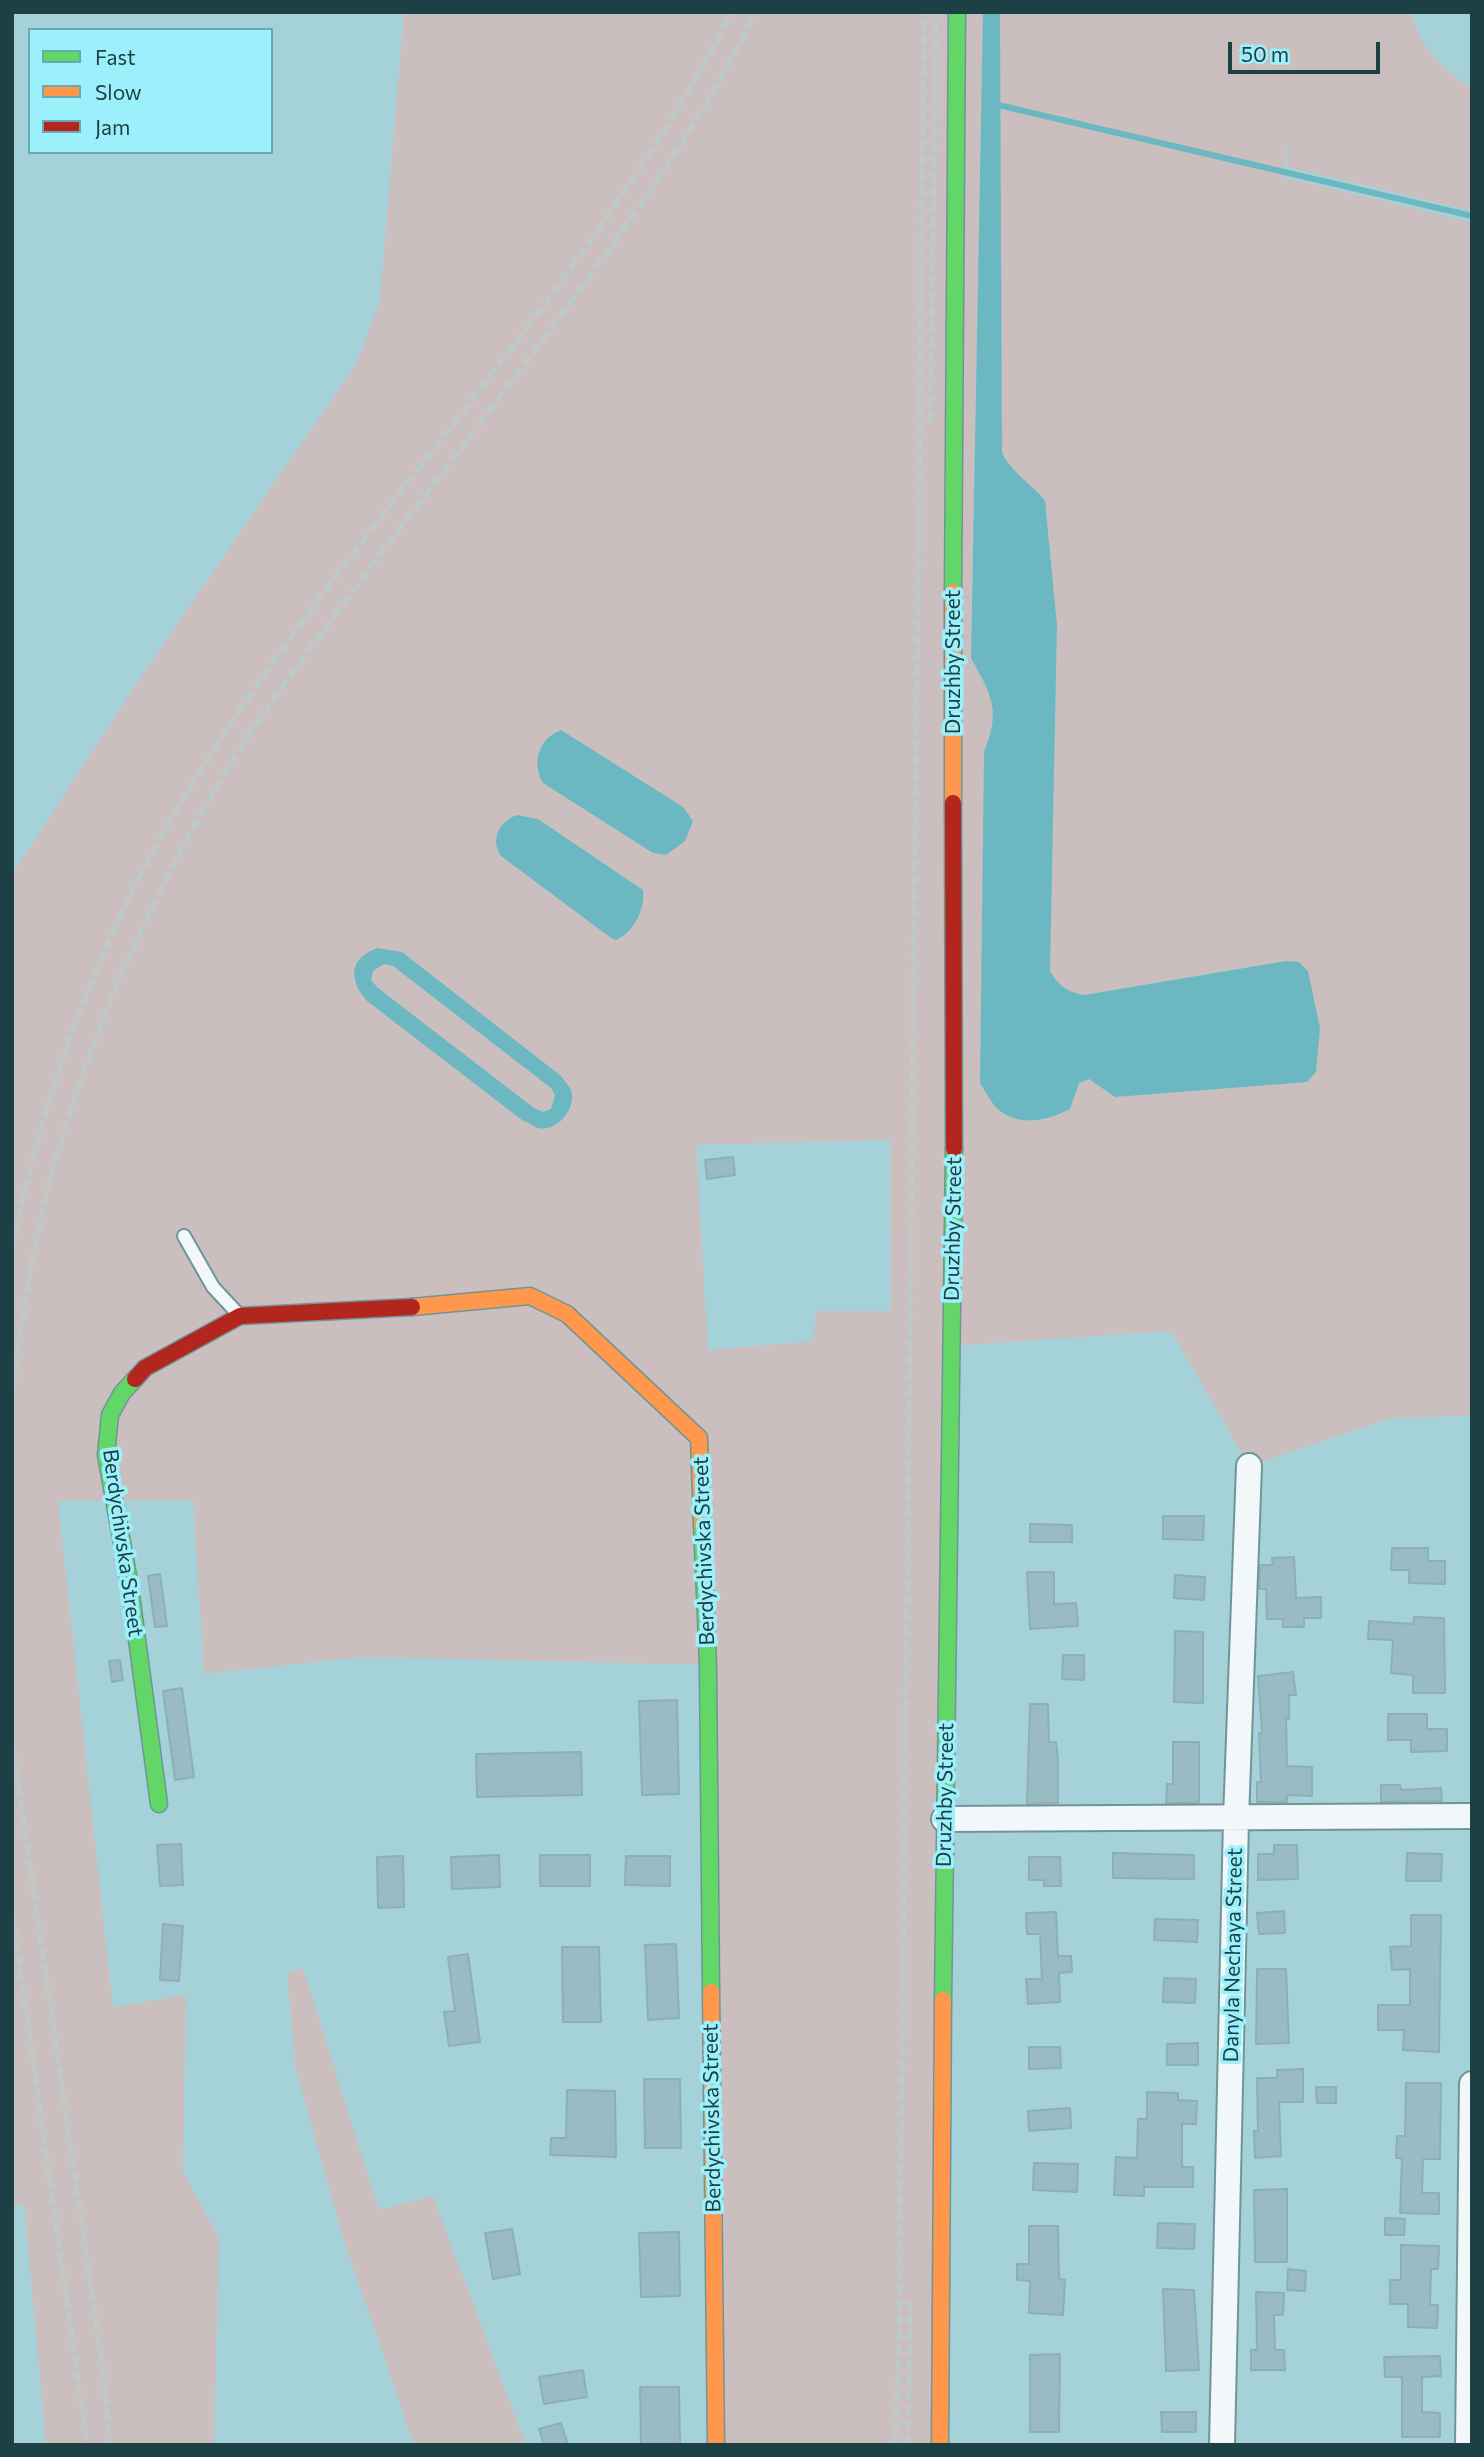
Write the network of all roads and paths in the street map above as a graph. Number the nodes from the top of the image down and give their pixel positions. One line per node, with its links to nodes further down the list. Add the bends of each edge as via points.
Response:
1 (957, 12): 7 (street, Druzhby Street, via 954,1151)
2 (184, 1236): 3 (lane, via 213,1287)
3 (240, 1316): 5 (street, Berdychivska Street, via 145,1368 122,1393 110,1415 106,1455 130,1587); 10 (street, Berdychivska Street, via 530,1296 567,1314 699,1438 708,1665)
4 (1248, 1466): 8 (street, Danyla Nechaya Street)
5 (159, 1804)
6 (1472, 1816): 8 (street)
7 (944, 1819): 8 (street); 11 (street, Druzhby Street)
8 (1236, 1819): 12 (street, Danyla Nechaya Street)
9 (1472, 2084): 13 (street)
10 (716, 2445)
11 (940, 2445)
12 (1222, 2445)
13 (1468, 2445)

